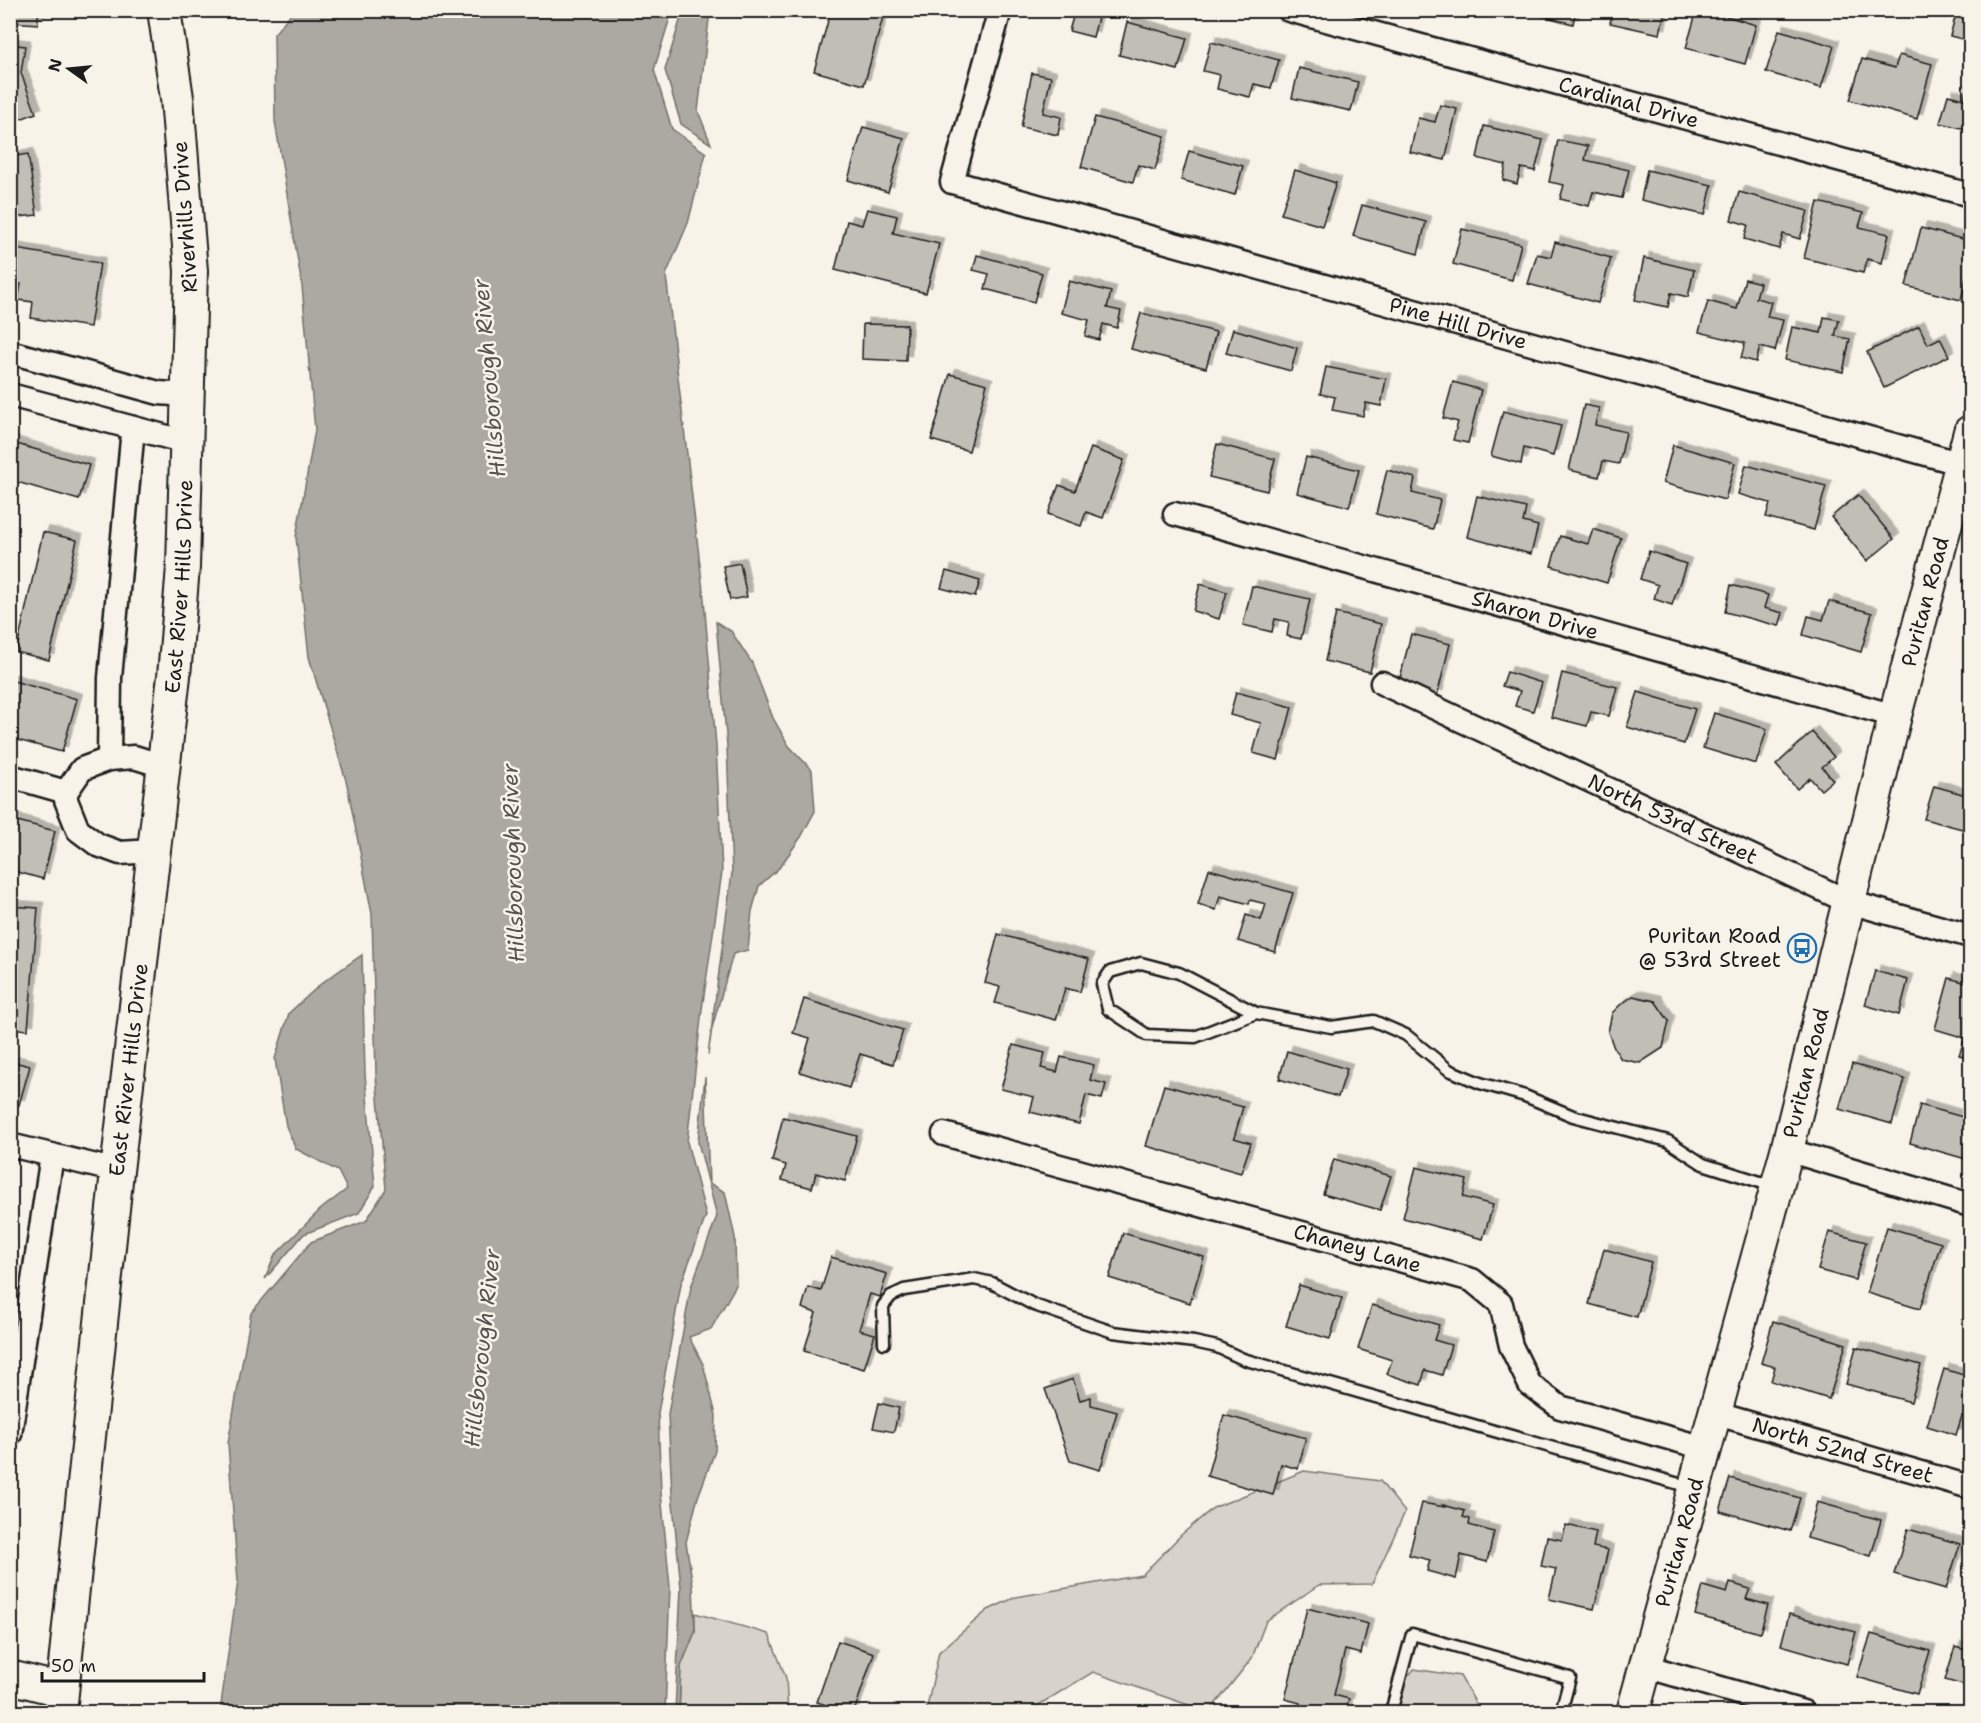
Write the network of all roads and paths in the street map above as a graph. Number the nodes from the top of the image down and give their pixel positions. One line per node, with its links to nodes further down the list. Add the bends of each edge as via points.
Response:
1 (165, 10): 7 (street, Riverhills Drive, via 177,98 191,271)
2 (1000, 10): 10 (street, Pine Hill Drive, via 952,182)
3 (1288, 10): 4 (street, Cardinal Drive)
4 (1971, 195)
5 (10, 352): 7 (street, via 159,393)
6 (10, 395): 8 (street)
7 (187, 420): 8 (street); 16 (street, East River Hills Drive, via 183,567)
8 (133, 428): 15 (street, via 110,678)
9 (1971, 432): 10 (street, Puritan Road)
10 (1962, 464): 11 (street, Puritan Road)
11 (1961, 506): 14 (street, Puritan Road)
12 (1175, 514): 14 (street, Sharon Drive)
13 (1382, 683): 20 (street, North 53rd Street)
14 (1895, 717): 20 (street, Puritan Road)
15 (109, 759): 16 (street, via 134,757); 18 (street, via 82,769)
16 (163, 766): 19 (street, East River Hills Drive)
17 (10, 776): 18 (street)
18 (66, 792): 19 (street, via 78,830 98,845 120,853)
19 (153, 851): 27 (street, East River Hills Drive)
20 (1849, 902): 21 (street, North 53rd Street); 25 (street, Puritan Road)
21 (1971, 936)
22 (1256, 1012): 22 (lane, via 1195,1037 1147,1035 1108,1009 1102,984 1110,972 1141,963 1179,973); 28 (lane, via 1331,1026 1374,1022 1406,1035 1449,1070 1480,1083 1573,1116 1668,1141 1703,1164)
23 (944, 1134): 33 (street, Chaney Lane, via 1472,1280 1500,1304 1511,1347 1530,1385 1560,1407)
24 (10, 1145): 26 (street)
25 (1787, 1150): 28 (street, Puritan Road); 29 (street)
26 (52, 1155): 27 (street); 32 (street)
27 (117, 1171): 38 (street, East River Hills Drive)
28 (1777, 1187): 31 (street, Puritan Road)
29 (1971, 1205)
30 (884, 1343): 35 (lane, via 883,1306 891,1296 923,1286 974,1280 992,1282 1034,1305 1113,1332 1217,1347 1243,1359)
31 (1714, 1413): 33 (street, Puritan Road); 34 (street, North 52nd Street)
32 (10, 1434)
33 (1704, 1449): 35 (street, Puritan Road)
34 (1971, 1487)
35 (1693, 1488): 36 (street, Puritan Road)
36 (1645, 1666): 41 (street, Puritan Road); 42 (street)
37 (10, 1677): 38 (street)
38 (61, 1701)
39 (1391, 1713): 40 (lane, via 1412,1634 1570,1678)
40 (1561, 1713)
41 (1633, 1713)
42 (1803, 1713)

